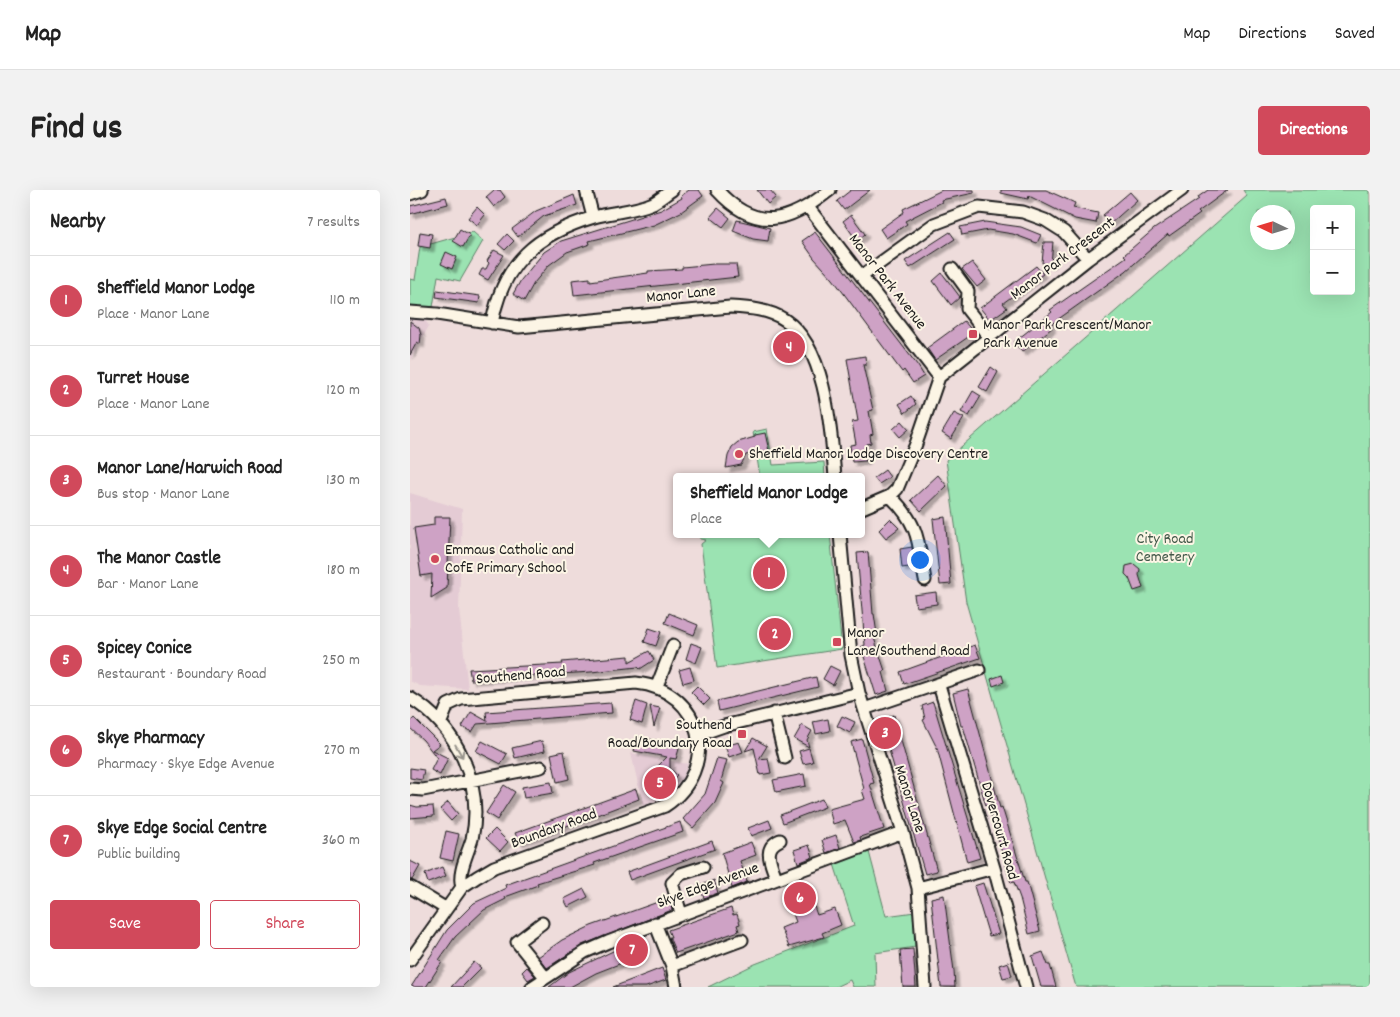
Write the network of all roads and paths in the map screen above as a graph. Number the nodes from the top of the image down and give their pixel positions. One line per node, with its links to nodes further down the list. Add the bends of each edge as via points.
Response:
1 (422, 190): 7 (street)
2 (586, 190): 9 (street)
3 (672, 190): 9 (street, via 653,203)
4 (717, 190): 8 (street, via 730,204 753,216 781,219)
5 (830, 190): 8 (street)
6 (1180, 191): 10 (street, Manor Park Crescent)
7 (410, 194)
8 (808, 207): 12 (street, Manor Park Avenue)
9 (593, 217): 14 (street, via 558,230 530,248 503,284)
10 (1088, 259): 12 (street, via 1064,232 1045,220 1022,212 979,207 934,224); 15 (street, Manor Park Crescent)
11 (952, 269): 15 (street, via 968,291 967,309)
12 (862, 276): 16 (street, Manor Park Avenue)
13 (410, 312): 14 (street, Manor Lane)
14 (492, 323): 17 (street, Manor Lane, via 519,327 730,307 779,316 799,332 817,368 828,417)
15 (989, 337): 16 (street, Manor Park Crescent)
16 (939, 376): 18 (street, via 905,472)
17 (835, 473)
18 (890, 496): 19 (street); 21 (street, via 906,510 915,526)
19 (865, 507)
20 (840, 538): 26 (street, Manor Lane, via 851,655)
21 (926, 580)
22 (673, 645): 25 (street)
23 (979, 670): 24 (street)
24 (939, 685): 28 (street); 39 (street, Dovercourt Road)
25 (657, 686): 30 (street, Southend Road, via 629,683 461,699 448,704); 31 (street, via 689,712)
26 (858, 693): 28 (street, Manor Lane); 29 (street)
27 (410, 698): 30 (street)
28 (864, 709): 36 (street, Manor Lane)
29 (774, 713): 31 (street); 32 (street)
30 (441, 722): 34 (street, one-way to 34, via 461,754)
31 (698, 735): 42 (street, Boundary Road, via 699,748 692,776 683,792 665,806 494,868)
32 (785, 758)
33 (541, 768): 34 (street)
34 (471, 782): 35 (street); 42 (street, via 472,836 460,879)
35 (410, 789)
36 (903, 832): 40 (street, Skye Edge Avenue); 43 (street, Manor Lane)
37 (780, 840): 40 (street, via 772,844 768,855)
38 (703, 867): 45 (street, via 680,874 672,884)
39 (994, 868): 43 (street); 55 (street, Dovercourt Road)
40 (776, 878): 45 (street, Skye Edge Avenue)
41 (410, 887): 44 (street)
42 (462, 887): 44 (street, Boundary Road)
43 (918, 888): 54 (street, Manor Lane)
44 (445, 908): 49 (street, Boundary Road)
45 (681, 914): 47 (street, Skye Edge Avenue)
46 (542, 923): 51 (street, via 516,942)
47 (655, 923): 50 (street); 51 (street, Skye Edge Avenue, via 585,952)
48 (742, 940): 50 (street)
49 (410, 960)
50 (672, 966): 53 (street)
51 (545, 977): 52 (street, Skye Edge Avenue)
52 (532, 987)
53 (676, 987)
54 (925, 987)
55 (1026, 987)

